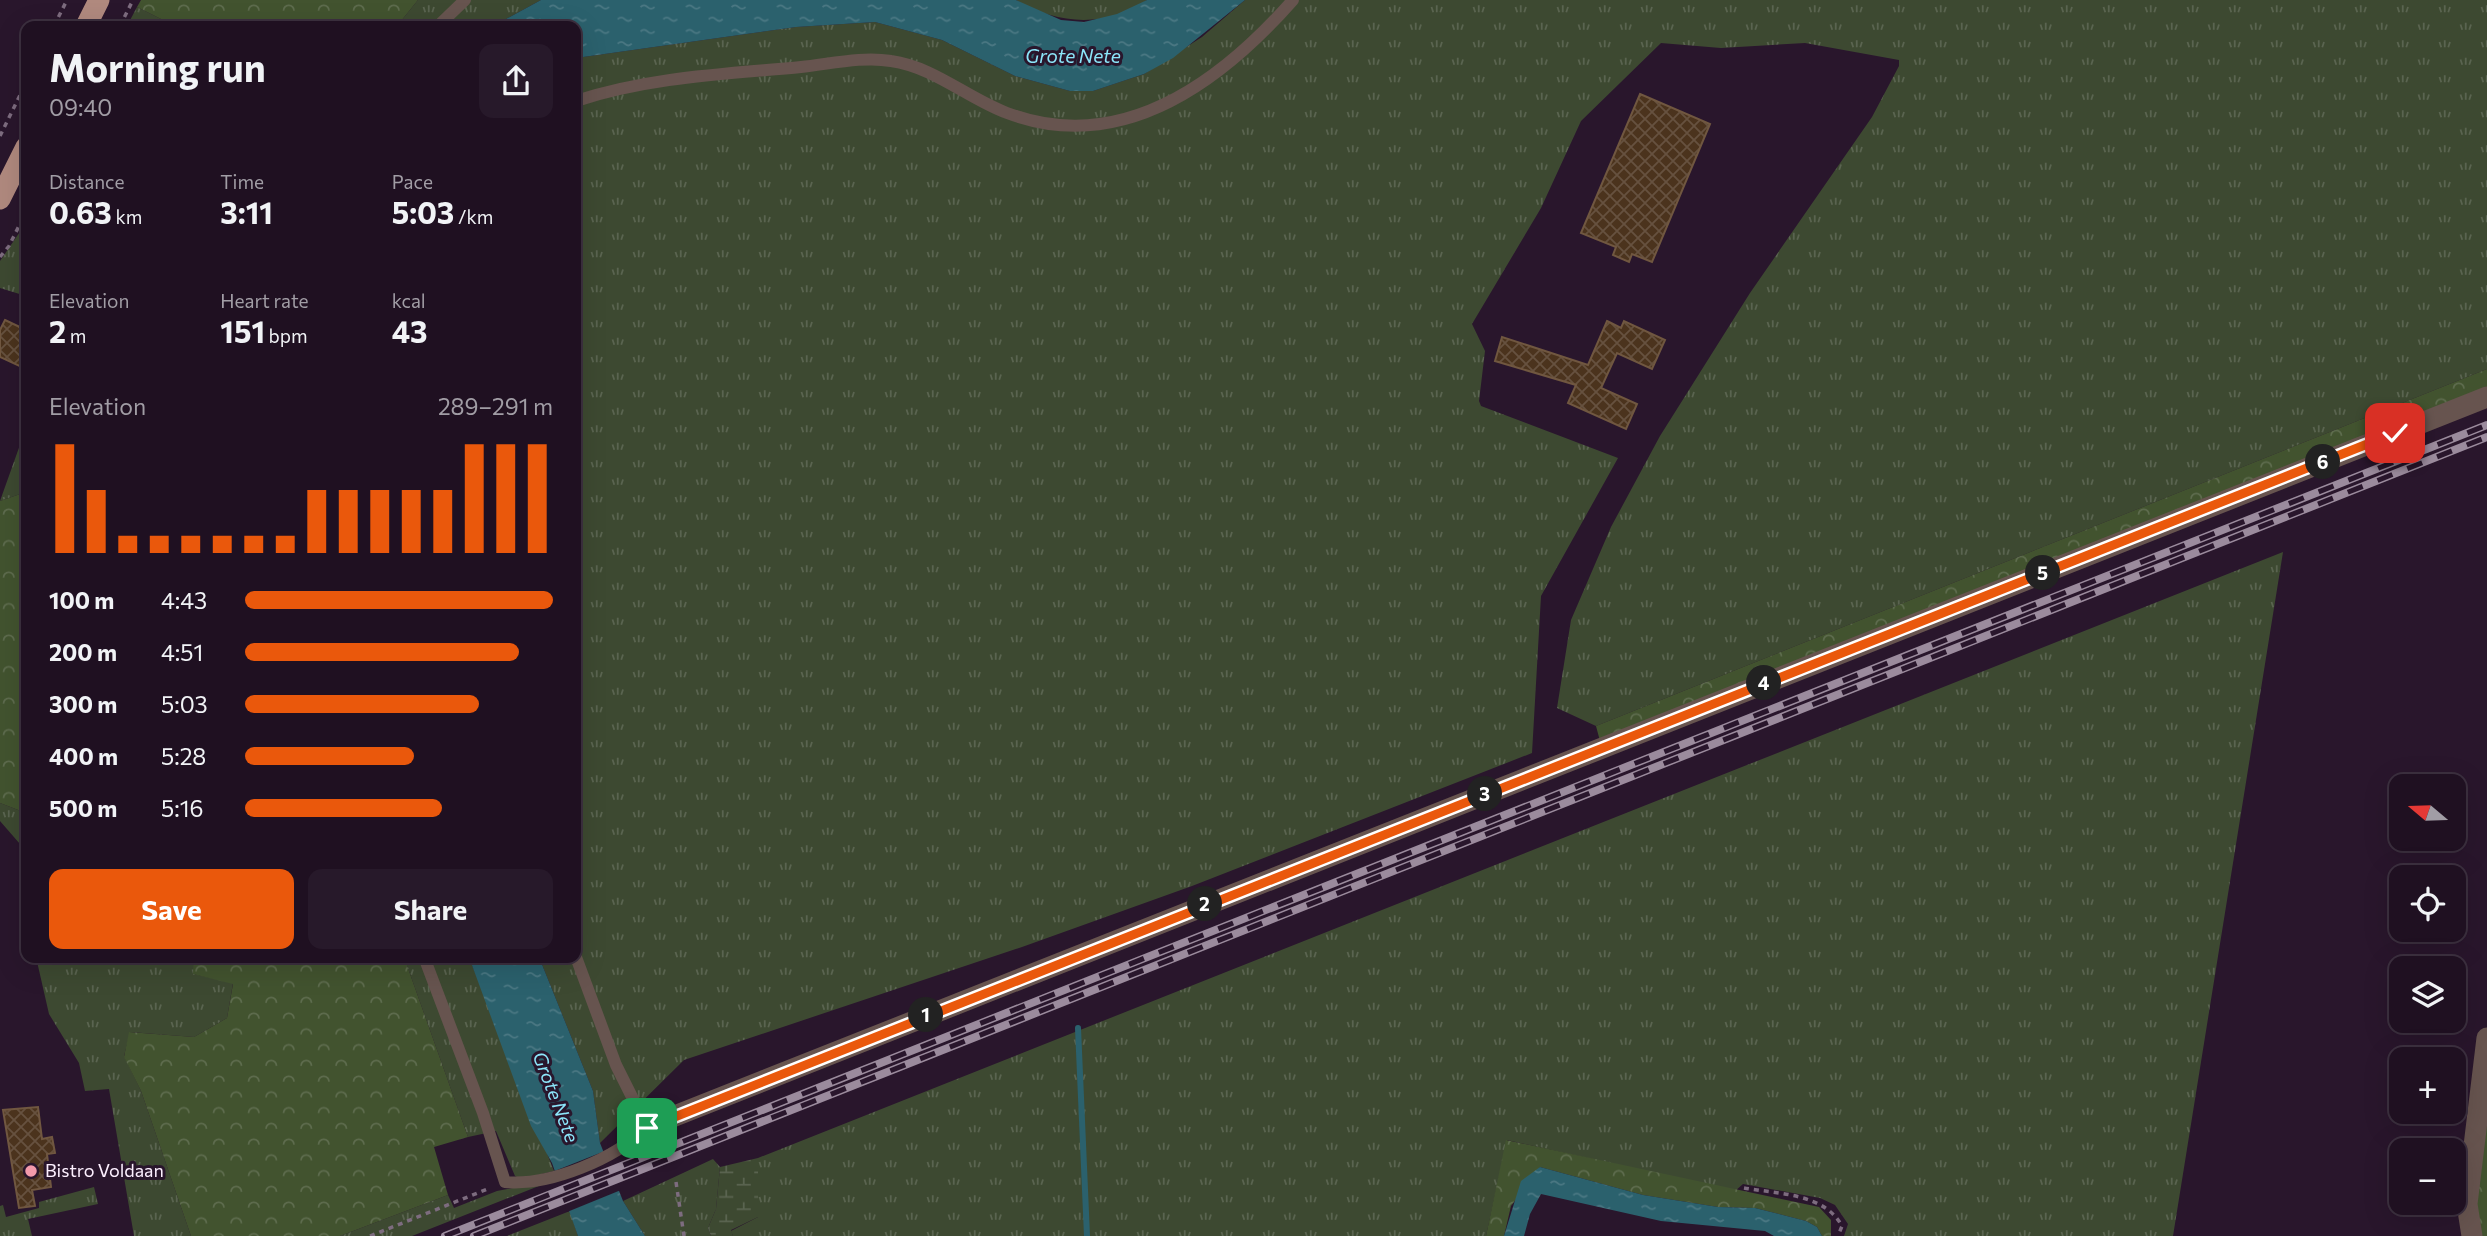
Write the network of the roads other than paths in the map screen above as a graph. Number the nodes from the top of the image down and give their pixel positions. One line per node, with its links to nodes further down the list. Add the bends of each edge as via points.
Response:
1 (99, 0): 4 (main road)
2 (465, 0): 5 (lane)
3 (1293, 0): 6 (lane, via 1242,53 1206,80 1146,113 1111,124 1070,128 1029,121 928,72 891,61 691,78)
4 (88, 21)
5 (443, 21)
6 (581, 100)
7 (21, 157): 8 (main road)
8 (0, 199)
9 (2487, 397): 13 (street)
10 (426, 963): 13 (lane, via 505,1182 528,1184 554,1178 607,1155)
11 (578, 963): 13 (lane, via 616,1065)
12 (2487, 1038): 14 (street, via 2468,1204)
13 (647, 1128)
14 (2472, 1236)

